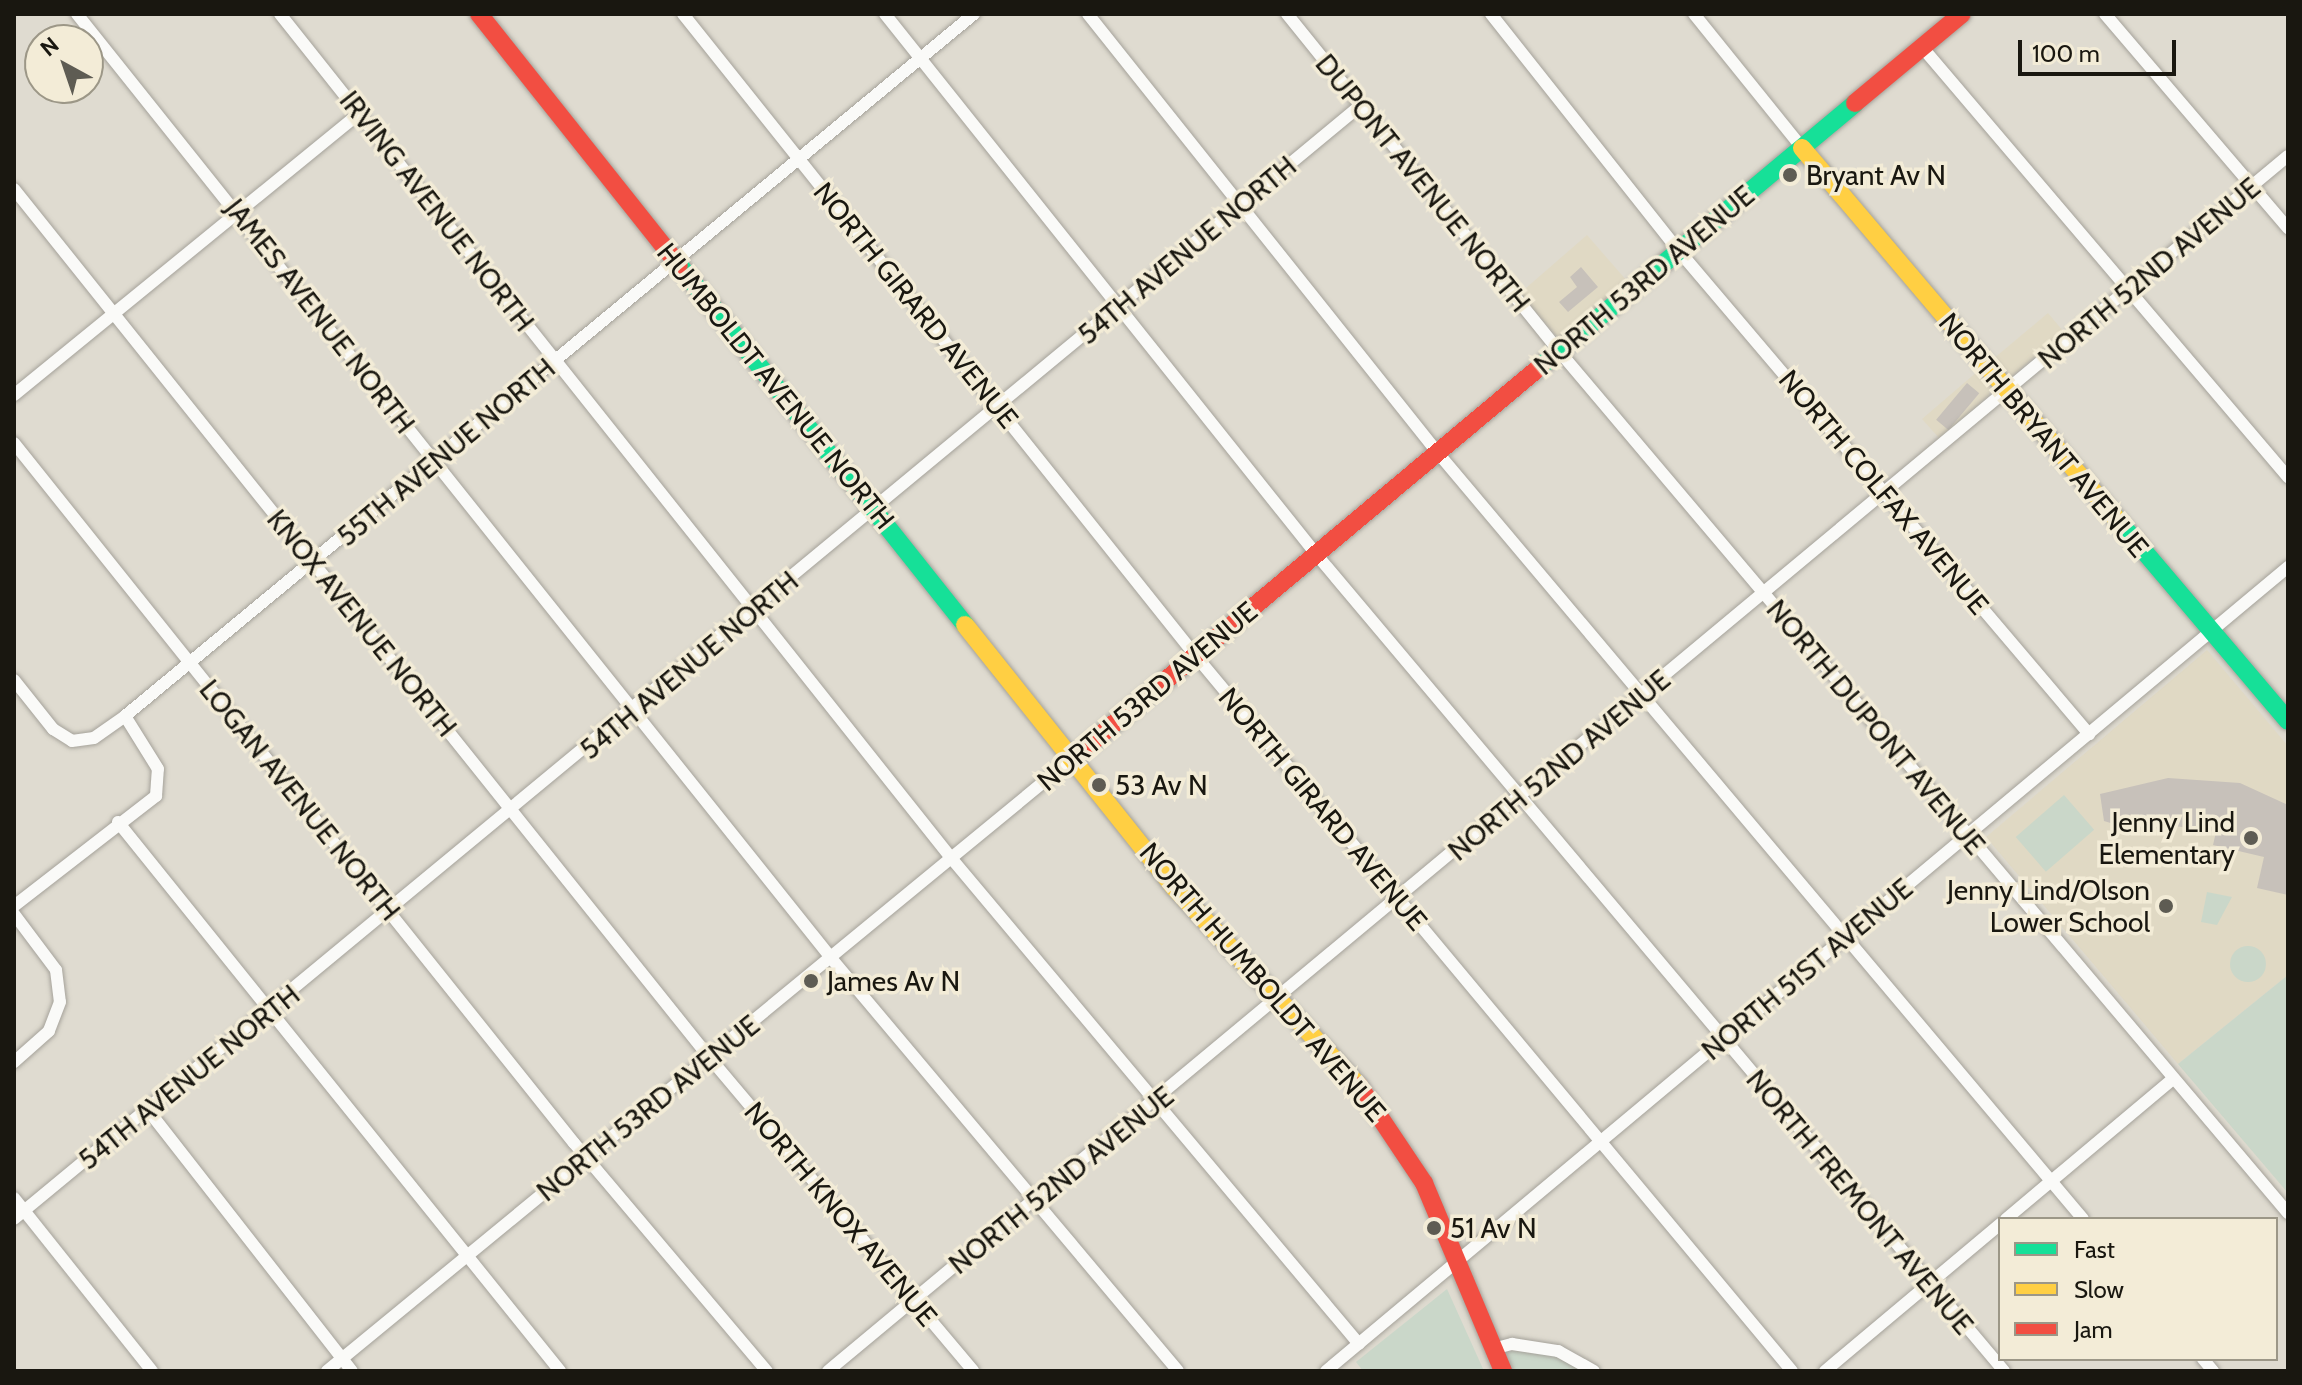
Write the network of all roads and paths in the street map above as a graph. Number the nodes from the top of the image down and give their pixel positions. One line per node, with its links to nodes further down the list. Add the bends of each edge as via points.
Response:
1 (77, 14): 23 (street, JAMES AVENUE NORTH)
2 (280, 14): 16 (street, IRVING AVENUE NORTH)
3 (479, 14): 26 (street, HUMBOLDT AVENUE NORTH)
4 (683, 14): 19 (street, NORTH GIRARD AVENUE)
5 (885, 14): 14 (street, NORTH FREMONT AVENUE)
6 (974, 14): 14 (street, 55TH AVENUE NORTH)
7 (1088, 14): 22 (street)
8 (1287, 14): 15 (street, DUPONT AVENUE NORTH)
9 (1491, 14): 25 (street, NORTH COLFAX AVENUE)
10 (1694, 14): 17 (street)
11 (1962, 14): 13 (street, NORTH 53RD AVENUE)
12 (2105, 14): 20 (street)
13 (1922, 47): 17 (street, NORTH 53RD AVENUE); 27 (street)
14 (921, 58): 19 (street, 55TH AVENUE NORTH); 28 (street, NORTH FREMONT AVENUE)
15 (1360, 106): 22 (street, 54TH AVENUE NORTH); 30 (street, DUPONT AVENUE NORTH)
16 (360, 113): 23 (street); 31 (street, IRVING AVENUE NORTH)
17 (1802, 148): 25 (street, NORTH 53RD AVENUE); 32 (street, NORTH BRYANT AVENUE)
18 (2288, 156): 20 (street, NORTH 52ND AVENUE)
19 (799, 159): 26 (street, 55TH AVENUE NORTH); 34 (street, NORTH GIRARD AVENUE)
20 (2252, 187): 24 (street); 27 (street, NORTH 52ND AVENUE)
21 (14, 189): 29 (street, KNOX AVENUE NORTH)
22 (1241, 205): 28 (street, 54TH AVENUE NORTH); 36 (street)
23 (239, 213): 29 (street); 37 (street, JAMES AVENUE NORTH)
24 (2288, 228)
25 (1679, 251): 30 (street, NORTH 53RD AVENUE); 39 (street, NORTH COLFAX AVENUE)
26 (677, 262): 31 (street, 55TH AVENUE NORTH); 40 (street, HUMBOLDT AVENUE NORTH)
27 (2128, 289): 32 (street, NORTH 52ND AVENUE); 38 (street)
28 (1118, 308): 34 (street, 54TH AVENUE NORTH); 41 (street, NORTH FREMONT AVENUE)
29 (116, 315): 33 (street); 42 (street, KNOX AVENUE NORTH)
30 (1559, 351): 36 (street, NORTH 53RD AVENUE); 44 (street, NORTH DUPONT AVENUE)
31 (555, 362): 37 (street, 55TH AVENUE NORTH); 45 (street, IRVING AVENUE NORTH)
32 (2007, 392): 39 (street, NORTH 52ND AVENUE); 46 (street, NORTH BRYANT AVENUE)
33 (14, 395)
34 (998, 407): 40 (street, 54TH AVENUE NORTH); 47 (street, NORTH GIRARD AVENUE)
35 (14, 443): 48 (street, LOGAN AVENUE NORTH)
36 (1438, 453): 41 (street, NORTH 53RD AVENUE); 50 (street)
37 (435, 462): 42 (street, 55TH AVENUE NORTH); 51 (street, JAMES AVENUE NORTH)
38 (2288, 477)
39 (1886, 493): 44 (street, NORTH 52ND AVENUE); 54 (street, NORTH COLFAX AVENUE)
40 (876, 511): 45 (street, 54TH AVENUE NORTH); 55 (street, HUMBOLDT AVENUE NORTH)
41 (1316, 554): 47 (street, NORTH 53RD AVENUE); 56 (street, NORTH FREMONT AVENUE)
42 (313, 562): 48 (street, 55TH AVENUE NORTH); 57 (street, KNOX AVENUE NORTH)
43 (2288, 567): 46 (street, NORTH 51ST AVENUE)
44 (1764, 595): 50 (street, NORTH 52ND AVENUE); 59 (street, NORTH DUPONT AVENUE)
45 (754, 612): 51 (street, 54TH AVENUE NORTH); 60 (street, IRVING AVENUE NORTH)
46 (2210, 631): 53 (street, NORTH BRYANT AVENUE); 54 (street, NORTH 51ST AVENUE)
47 (1195, 655): 55 (street, NORTH 53RD AVENUE); 61 (street, NORTH GIRARD AVENUE)
48 (190, 663): 52 (street, 55TH AVENUE NORTH); 63 (street, LOGAN AVENUE NORTH)
49 (14, 680): 52 (street, 55TH AVENUE NORTH, via 53,729 72,741 94,738)
50 (1642, 696): 56 (street, NORTH 52ND AVENUE); 65 (street)
51 (633, 711): 57 (street, 54TH AVENUE NORTH); 66 (street, JAMES AVENUE NORTH)
52 (125, 716): 58 (street, via 154,761 160,788 150,804)
53 (2288, 721)
54 (2089, 734): 59 (street, NORTH 51ST AVENUE)
55 (1074, 757): 60 (street, NORTH 53RD AVENUE); 67 (street, NORTH HUMBOLDT AVENUE, via 1174,887)
56 (1520, 798): 61 (street, NORTH 52ND AVENUE); 69 (street, NORTH FREMONT AVENUE)
57 (512, 811): 63 (street, 54TH AVENUE NORTH); 70 (street, KNOX AVENUE NORTH)
58 (118, 822): 62 (street); 68 (street)
59 (1968, 835): 65 (street, NORTH 51ST AVENUE); 72 (street, NORTH DUPONT AVENUE)
60 (952, 859): 66 (street, NORTH 53RD AVENUE); 73 (street, IRVING AVENUE NORTH)
61 (1399, 899): 67 (street, NORTH 52ND AVENUE); 75 (street, NORTH GIRARD AVENUE)
62 (14, 906)
63 (389, 912): 68 (street, 54TH AVENUE NORTH); 76 (street, LOGAN AVENUE NORTH)
64 (14, 914): 71 (street, via 56,970 60,1002 49,1031)
65 (1844, 937): 69 (street, NORTH 51ST AVENUE); 77 (street)
66 (831, 958): 70 (street, NORTH 53RD AVENUE); 79 (street, JAMES AVENUE NORTH)
67 (1279, 1000): 73 (street, NORTH 52ND AVENUE); 86 (street, NORTH HUMBOLDT AVENUE, via 1342,1064 1401,1141)
68 (270, 1010): 74 (street, 54TH AVENUE NORTH); 85 (street)
69 (1723, 1039): 75 (street, NORTH 51ST AVENUE); 87 (street, NORTH FREMONT AVENUE)
70 (709, 1057): 76 (street, NORTH 53RD AVENUE); 88 (street, NORTH KNOX AVENUE)
71 (14, 1062)
72 (2173, 1079): 77 (street); 80 (street, NORTH DUPONT AVENUE)
73 (1156, 1102): 79 (street, NORTH 52ND AVENUE); 89 (street, IRVING AVENUE NORTH)
74 (148, 1110): 81 (street, 54TH AVENUE NORTH); 91 (street)
75 (1602, 1142): 86 (street, NORTH 51ST AVENUE); 103 (street, NORTH GIRARD AVENUE)
76 (587, 1157): 85 (street, NORTH 53RD AVENUE); 96 (street, LOGAN AVENUE NORTH)
77 (2050, 1181): 82 (street); 83 (street)
78 (14, 1198): 81 (street)
79 (1035, 1203): 88 (street, NORTH 52ND AVENUE); 99 (street, JAMES AVENUE NORTH)
80 (2288, 1213)
81 (19, 1215): 92 (street)
82 (2008, 1217)
83 (2081, 1217)
84 (1998, 1226): 87 (street)
85 (465, 1259): 91 (street, NORTH 53RD AVENUE); 95 (street)
86 (1457, 1260): 89 (street, NORTH 51ST AVENUE); 90 (street, NORTH HUMBOLDT AVENUE)
87 (1928, 1285): 104 (street); 105 (street, NORTH FREMONT AVENUE)
88 (913, 1301): 97 (street, NORTH 52ND AVENUE); 98 (street, NORTH KNOX AVENUE)
89 (1359, 1344): 100 (street, NORTH 51ST AVENUE)
90 (1493, 1349): 101 (street, NORTH HUMBOLDT AVENUE); 102 (street, via 1512,1344 1558,1351)
91 (342, 1359): 93 (street, NORTH 53RD AVENUE); 94 (street)
92 (152, 1371)
93 (327, 1371)
94 (352, 1371)
95 (560, 1371)
96 (767, 1371)
97 (828, 1371)
98 (973, 1371)
99 (1178, 1371)
100 (1326, 1371)
101 (1503, 1371)
102 (1594, 1371)
103 (1792, 1371)
104 (1825, 1371)
105 (2004, 1371)

